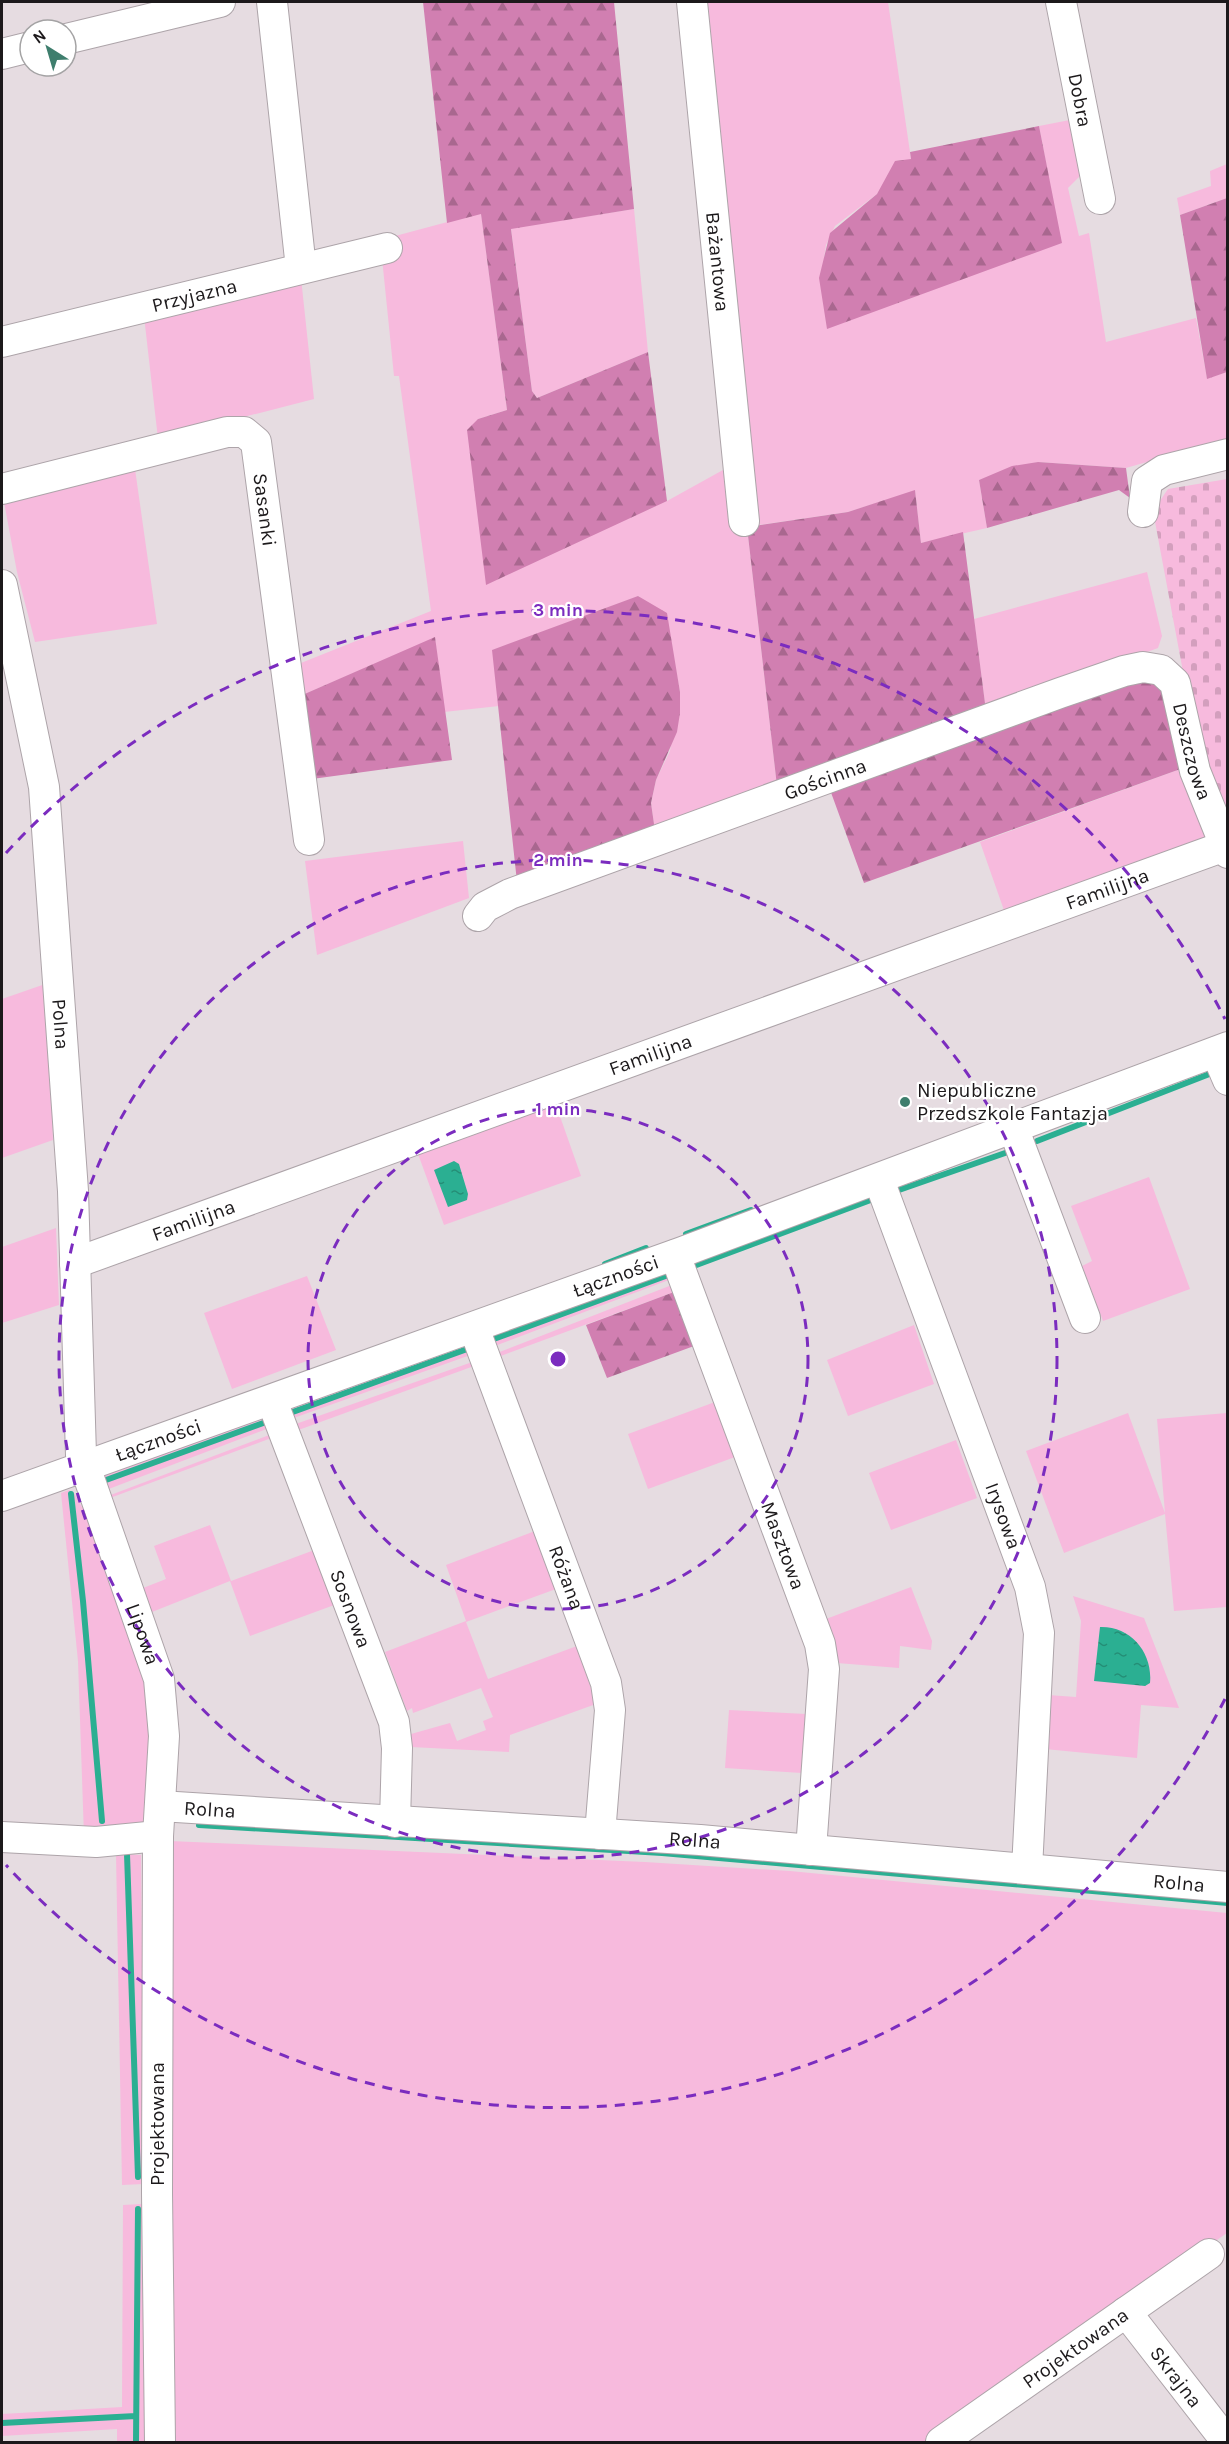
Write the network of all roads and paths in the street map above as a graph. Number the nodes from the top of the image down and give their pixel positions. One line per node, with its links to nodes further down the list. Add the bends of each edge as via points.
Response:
1 (220, 2): 5 (street)
2 (272, 2): 10 (street)
3 (692, 2): 15 (street, Bażantowa)
4 (1060, 2): 8 (street, Dobra)
5 (78, 36)
6 (18, 50): 7 (street)
7 (2, 54)
8 (1100, 199)
9 (387, 248): 11 (street, Przyjazna)
10 (300, 259)
11 (2, 342)
12 (1227, 454): 14 (street, via 1164,470 1147,481)
13 (2, 489): 18 (street, Sasanki, via 227,432 244,432 256,442)
14 (1143, 512)
15 (744, 522)
16 (2, 585): 26 (street, Polna, via 44,787)
17 (1175, 683): 19 (street, Deszczowa, via 1195,771); 20 (street, Gościnna, via 1161,670 1124,670 510,894 485,907)
18 (309, 840)
19 (1226, 850): 26 (street, Familijna)
20 (478, 916)
21 (1222, 1050): 22 (street); 23 (street, Łączności)
22 (1227, 1080)
23 (1014, 1130): 24 (street, Łączności); 27 (street)
24 (879, 1180): 25 (street, Łączności); 38 (street, Irysowa, via 1027,1578 1036,1612 1039,1633)
25 (675, 1255): 28 (street, Łączności); 37 (street, Masztowa, via 820,1644 824,1669)
26 (75, 1263): 30 (street, Polna)
27 (1085, 1318)
28 (474, 1328): 29 (street, Łączności); 34 (street, Różana, via 606,1683 610,1710)
29 (272, 1401): 30 (street, Łączności); 33 (street, Sosnowa, via 394,1722)
30 (84, 1468): 31 (street, Łączności); 32 (street, Lipowa, via 159,1679 164,1717)
31 (2, 1496)
32 (160, 1806): 33 (street, Rolna); 35 (street, Projektowana)
33 (395, 1822): 34 (street, Rolna)
34 (600, 1834): 37 (street, Rolna)
35 (158, 1836): 36 (street, via 96,1842); 42 (street, Projektowana)
36 (2, 1837)
37 (811, 1850): 38 (street, Rolna)
38 (1027, 1869): 39 (street, Rolna)
39 (1227, 1887)
40 (1209, 2254): 41 (street, Projektowana)
41 (1126, 2312): 43 (street, Projektowana); 44 (street, Skrajna)
42 (160, 2442)
43 (941, 2442)
44 (1227, 2442)

